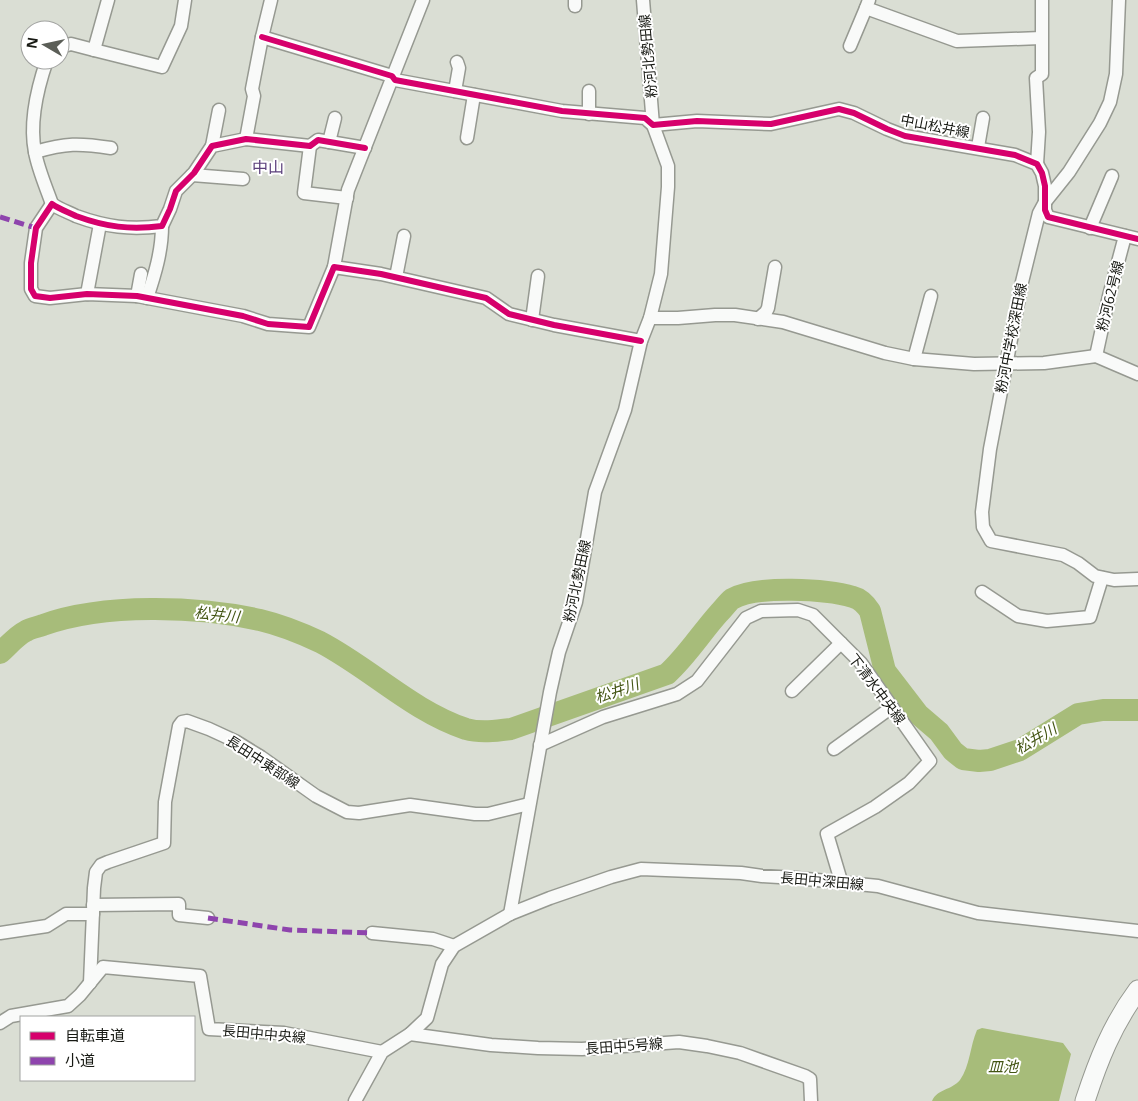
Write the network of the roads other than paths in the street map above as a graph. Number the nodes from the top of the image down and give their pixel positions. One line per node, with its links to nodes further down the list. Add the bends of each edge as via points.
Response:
1 (108, 0): 13 (street)
2 (185, 0): 13 (street, via 181,26 162,67)
3 (271, 0): 9 (street)
4 (423, 0): 16 (street)
5 (643, 0): 24 (street, 粉河北勢田線)
6 (1042, 0): 10 (street)
7 (1119, 0): 39 (street, 粉河中学校深田線, via 1116,74 1110,102 1069,172)
8 (867, 4): 10 (street, via 957,41); 12 (street)
9 (262, 37): 16 (street); 25 (street)
10 (1041, 38): 34 (street, via 1042,74 1036,78)
11 (70, 44): 13 (street)
12 (850, 46)
13 (94, 50)
14 (457, 62): 17 (street)
15 (45, 70): 33 (street, via 34,113)
16 (392, 76): 17 (street, via 395,80); 31 (street)
17 (455, 91): 19 (street)
18 (589, 91): 21 (street)
19 (474, 95): 21 (street); 26 (street)
20 (219, 110): 28 (street)
21 (589, 114): 24 (street, via 645,118)
22 (335, 118): 27 (street)
23 (983, 118): 32 (street)
24 (654, 124): 32 (street, 中山松井線, via 697,121 771,124 839,110 854,113 905,136); 55 (street, 粉河北勢田線, via 668,166 668,187 661,274)
25 (246, 138): 28 (street); 29 (street)
26 (467, 138)
27 (330, 142): 29 (street, via 318,140); 31 (street)
28 (212, 146): 35 (street)
29 (310, 146): 38 (street, via 304,193)
30 (112, 148): 33 (street, via 74,144)
31 (365, 148): 38 (street)
32 (978, 148): 34 (street, 中山松井線, via 1015,154)
33 (35, 152): 40 (street)
34 (1037, 164): 39 (street, via 1043,179)
35 (192, 175): 37 (street); 42 (street, via 176,191)
36 (1112, 176): 43 (street)
37 (243, 179)
38 (347, 198): 47 (street)
39 (1045, 202): 43 (street, via 1048,217); 61 (street, 粉河中学校深田線, via 1031,246)
40 (52, 204): 41 (street); 52 (street, via 36,228 31,289 35,296 50,298)
41 (100, 224): 42 (street, via 142,228); 52 (street)
42 (162, 226): 54 (street, via 162,243 154,279)
43 (1090, 228): 45 (street)
44 (404, 236): 51 (street)
45 (1124, 236): 46 (street); 59 (street, 粉河62号線)
46 (1138, 239)
47 (334, 267): 51 (street); 54 (street, via 309,327 268,324 244,316)
48 (775, 267): 56 (street, via 768,308)
49 (141, 274): 54 (street)
50 (538, 276): 57 (street)
51 (396, 277): 57 (street, via 486,298 509,314)
52 (87, 294): 54 (street)
53 (931, 296): 60 (street)
54 (142, 297)
55 (650, 318): 56 (street, via 715,315); 58 (street, 粉河北勢田線)
56 (758, 319): 60 (street, via 783,322)
57 (532, 320): 58 (street)
58 (641, 341): 69 (street, 粉河北勢田線, via 625,410 595,492 576,602 559,652)
59 (1096, 356): 61 (street, via 1044,363); 62 (street)
60 (914, 359): 61 (street)
61 (1006, 363): 63 (street, 粉河中学校深田線, via 982,512 986,534 991,541 998,543 1063,555)
62 (1138, 374)
63 (1102, 578): 64 (street, 粉河中学校深田線); 65 (street, via 1090,617 1047,621 1018,616)
64 (1138, 579)
65 (982, 592)
66 (841, 643): 67 (street); 68 (street, 下清水中央線, via 861,663); 69 (street, 下清水中央線, via 813,615 798,610 760,612 746,618 697,682 677,694 603,716)
67 (792, 691)
68 (892, 707): 70 (street); 72 (street, 下清水中央線, via 930,761 909,783 875,808 827,834)
69 (541, 740): 71 (street, 粉河北勢田線)
70 (834, 749)
71 (529, 804): 73 (street, 長田中東部線, via 488,814 410,805 348,812 316,796 235,741 210,729 182,722 165,802 164,843 101,865 96,872); 74 (street, 粉河北勢田線)
72 (841, 882): 74 (street, 長田中深田線, via 641,869); 76 (street, 長田中深田線, via 878,886 978,913)
73 (93, 910): 75 (street, via 179,904 179,915); 77 (street, via 66,914 47,926); 80 (street, 長田中東部線)
74 (510, 914): 79 (street)
75 (208, 918)
76 (1138, 931)
77 (0, 933)
78 (372, 933): 79 (street, via 433,938)
79 (454, 946): 83 (street, via 442,964 427,1018)
80 (90, 983): 82 (street, 長田中中央線, via 68,1006 11,1016); 84 (street, 長田中中央線, via 103,967 200,976 209,1029 284,1033)
81 (1138, 990): 87 (street, via 1122,1012 1098,1063)
82 (0, 1023)
83 (410, 1034): 84 (street); 86 (street, 長田中5号線, via 538,1048 582,1049 679,1042 707,1046 740,1053 805,1076 810,1079)
84 (382, 1052): 85 (street)
85 (355, 1101)
86 (811, 1101)
87 (1085, 1101)

